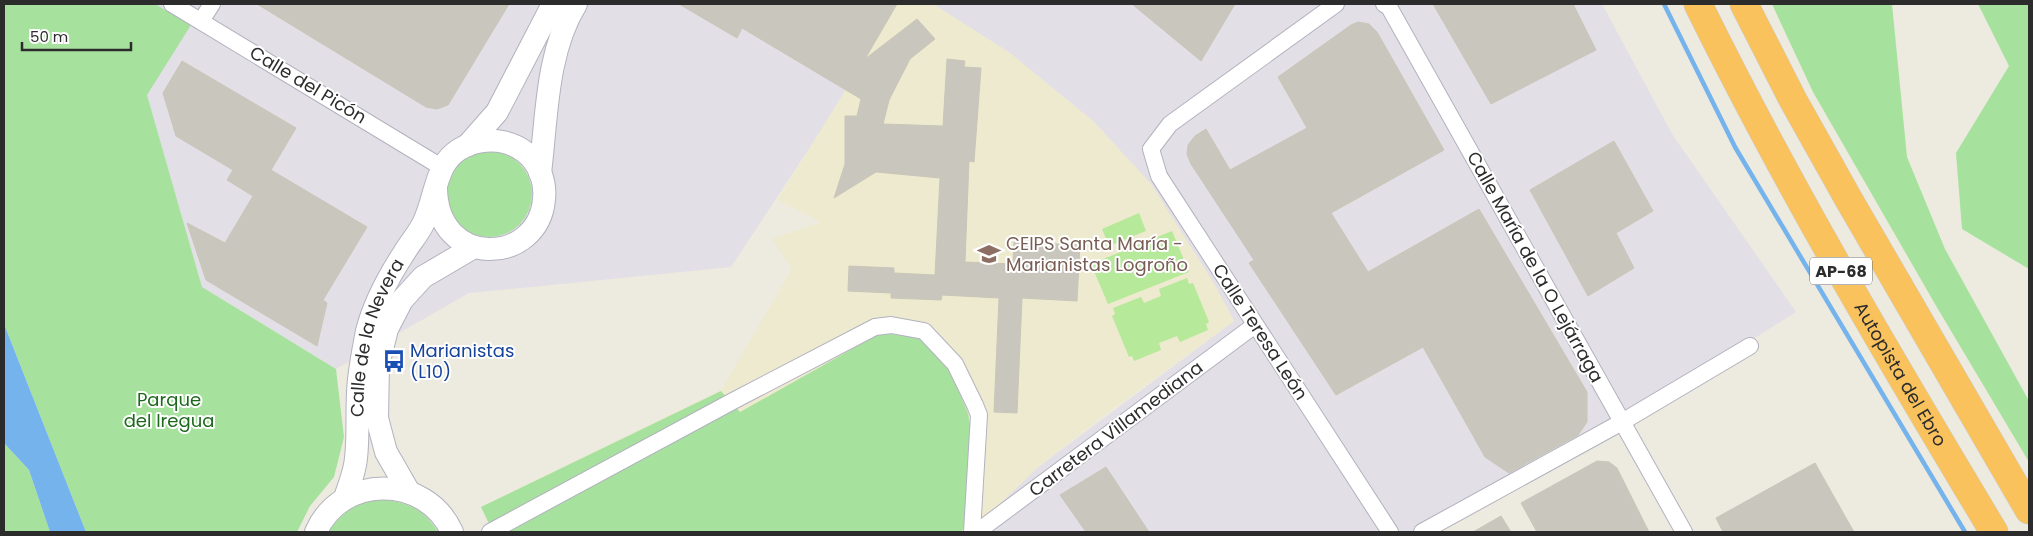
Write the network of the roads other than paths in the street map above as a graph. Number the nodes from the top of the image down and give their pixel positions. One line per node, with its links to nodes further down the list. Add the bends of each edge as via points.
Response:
1 (172, 4): 9 (street, Calle del Picón)
2 (212, 4): 9 (street)
3 (554, 4): 10 (main road, via 497,112)
4 (576, 4): 11 (main road, via 558,39)
5 (1336, 4): 14 (street, Calle Teresa León, via 1170,124 1151,149 1159,176)
6 (1384, 4): 16 (street, Calle María de la O Lejárraga, via 1389,7)
7 (1698, 4): 28 (highway, Autopista del Ebro / AP-68, via 1812,220)
8 (1744, 4): 19 (highway, AP-68, via 1858,216)
9 (202, 21): 12 (street, Calle del Picón)
10 (468, 145): 11 (main road, via 479,141 504,142 526,153); 12 (main road, via 454,155)
11 (540, 173): 13 (main road, via 544,200 535,226 514,244 502,248)
12 (440, 178): 13 (main road, via 436,203 441,218 460,241); 18 (main road, Calle de la Nevera, via 423,224 380,298 368,330 359,380 356,461)
13 (474, 247): 17 (main road, Calle de la Nevera, via 423,277 402,300 388,329 378,365 377,418 386,452)
14 (1255, 325): 24 (street, Carretera Villamediana); 25 (street, Calle Teresa León)
15 (1750, 346): 16 (street)
16 (1622, 422): 26 (street); 27 (street, Calle María de la O Lejárraga)
17 (409, 492): 18 (main road, via 376,488); 21 (main road, via 432,505)
18 (345, 498): 20 (main road, via 331,509)
19 (2029, 510)
20 (316, 532)
21 (452, 532)
22 (490, 532): 23 (street, via 875,327 890,325 924,331 955,364 979,415)
23 (972, 532)
24 (976, 532)
25 (1390, 532)
26 (1422, 532)
27 (1684, 532)
28 (1994, 532)

